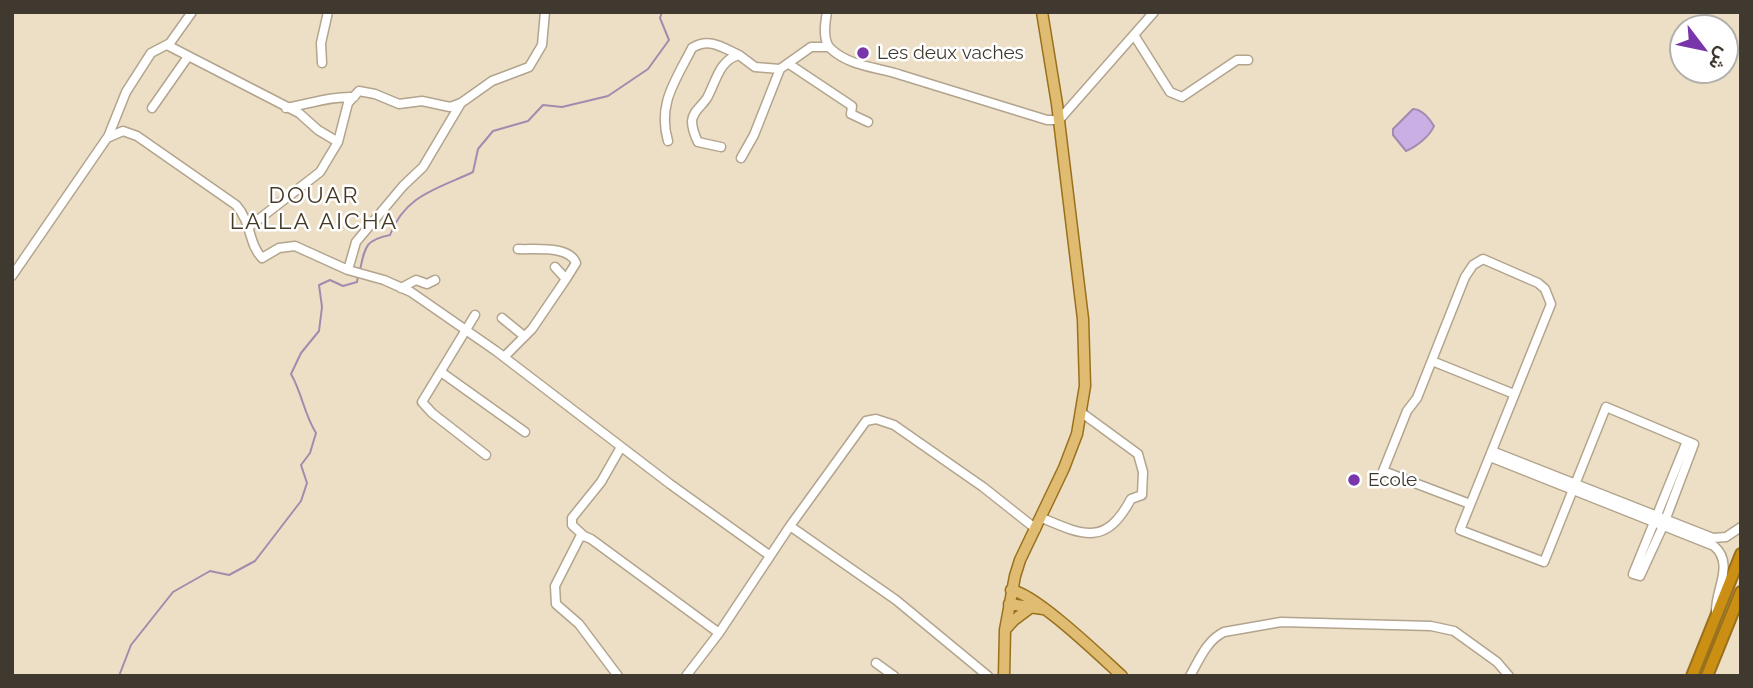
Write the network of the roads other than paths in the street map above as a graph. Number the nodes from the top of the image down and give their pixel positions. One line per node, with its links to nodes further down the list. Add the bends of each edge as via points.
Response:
1 (192, 12): 8 (street)
2 (328, 12): 13 (street)
3 (545, 12): 17 (street, via 542,45 529,67 492,81)
4 (827, 12): 9 (street)
5 (1042, 12): 20 (main road)
6 (1154, 12): 7 (street)
7 (1134, 35): 12 (street, via 1170,92 1182,97 1237,60); 20 (street)
8 (167, 46): 11 (street); 22 (street, via 151,53 126,92)
9 (829, 47): 14 (street, via 811,47); 20 (street, via 852,63)
10 (739, 55): 15 (street, via 755,67); 23 (street, via 717,43 692,48 664,111); 25 (street, via 720,69 692,121 698,142)
11 (187, 58): 18 (street); 19 (street)
12 (1248, 60)
13 (322, 63)
14 (789, 64): 15 (street); 21 (street, via 852,106 851,114)
15 (780, 69): 26 (street)
16 (354, 97): 17 (street, via 359,91 399,104 422,101 450,107); 19 (street, via 332,97); 24 (street, via 348,103)
17 (461, 103): 30 (street, via 423,167 356,242)
18 (152, 108)
19 (286, 108): 24 (street)
20 (1059, 120): 43 (main road, via 1083,319 1086,386)
21 (869, 122)
22 (107, 138): 27 (street, via 123,131 137,136 236,205); 31 (street)
23 (668, 141)
24 (338, 142): 27 (street, via 320,172)
25 (721, 147)
26 (741, 158)
27 (250, 226): 30 (street, via 262,258 279,248 295,246)
28 (518, 248): 32 (street, via 571,255 576,263)
29 (555, 267): 32 (street)
30 (348, 270): 34 (street)
31 (12, 276)
32 (566, 279): 38 (street)
33 (435, 280): 34 (street, via 427,284 416,280)
34 (401, 288): 37 (street)
35 (475, 315): 37 (street)
36 (502, 318): 38 (street)
37 (466, 332): 39 (street); 41 (street)
38 (524, 336): 39 (street)
39 (504, 357): 45 (street)
40 (1432, 361): 42 (street); 42 (street, via 1465,276 1477,262 1487,260 1538,283 1550,304); 49 (street, via 1383,471)
41 (441, 372): 44 (street); 47 (street, via 422,402)
42 (1514, 394): 46 (street)
43 (1082, 413): 50 (main road); 50 (street, via 1138,454 1142,495 1131,499 1113,525 1094,533 1073,531)
44 (525, 432)
45 (621, 447): 55 (street, via 572,518 572,525); 57 (street)
46 (1491, 454): 48 (street); 49 (street)
47 (486, 455)
48 (1574, 486): 49 (street, via 1544,562 1460,530); 51 (street); 51 (street, via 1606,407 1690,442)
49 (1470, 505)
50 (1041, 518): 54 (main road)
51 (1659, 521): 51 (street, via 1633,574 1640,576); 53 (street, via 1713,538 1726,537); 63 (street, via 1720,551 1724,572)
52 (790, 526): 54 (street, via 866,421 876,419 894,425); 57 (street); 70 (street, via 897,600)
53 (1741, 527)
54 (1036, 529): 58 (main road)
55 (584, 536): 65 (street); 67 (street, via 555,586 556,604 579,624)
56 (1741, 554): 63 (highway)
57 (769, 555): 65 (street)
58 (1015, 576): 59 (main road); 62 (main road)
59 (1011, 590): 61 (main road); 62 (main road)
60 (1741, 592): 76 (highway)
61 (1009, 604): 62 (main road); 64 (main road)
62 (1030, 604): 64 (main road); 72 (main road)
63 (1716, 616): 75 (highway)
64 (1005, 630): 71 (main road)
65 (719, 633): 68 (street)
66 (876, 663): 69 (street)
67 (618, 676)
68 (685, 676)
69 (894, 676)
70 (988, 676)
71 (1004, 676)
72 (1122, 676)
73 (1190, 676): 74 (street, via 1217,635 1281,622 1431,626 1454,631)
74 (1508, 676)
75 (1692, 676)
76 (1707, 676)

